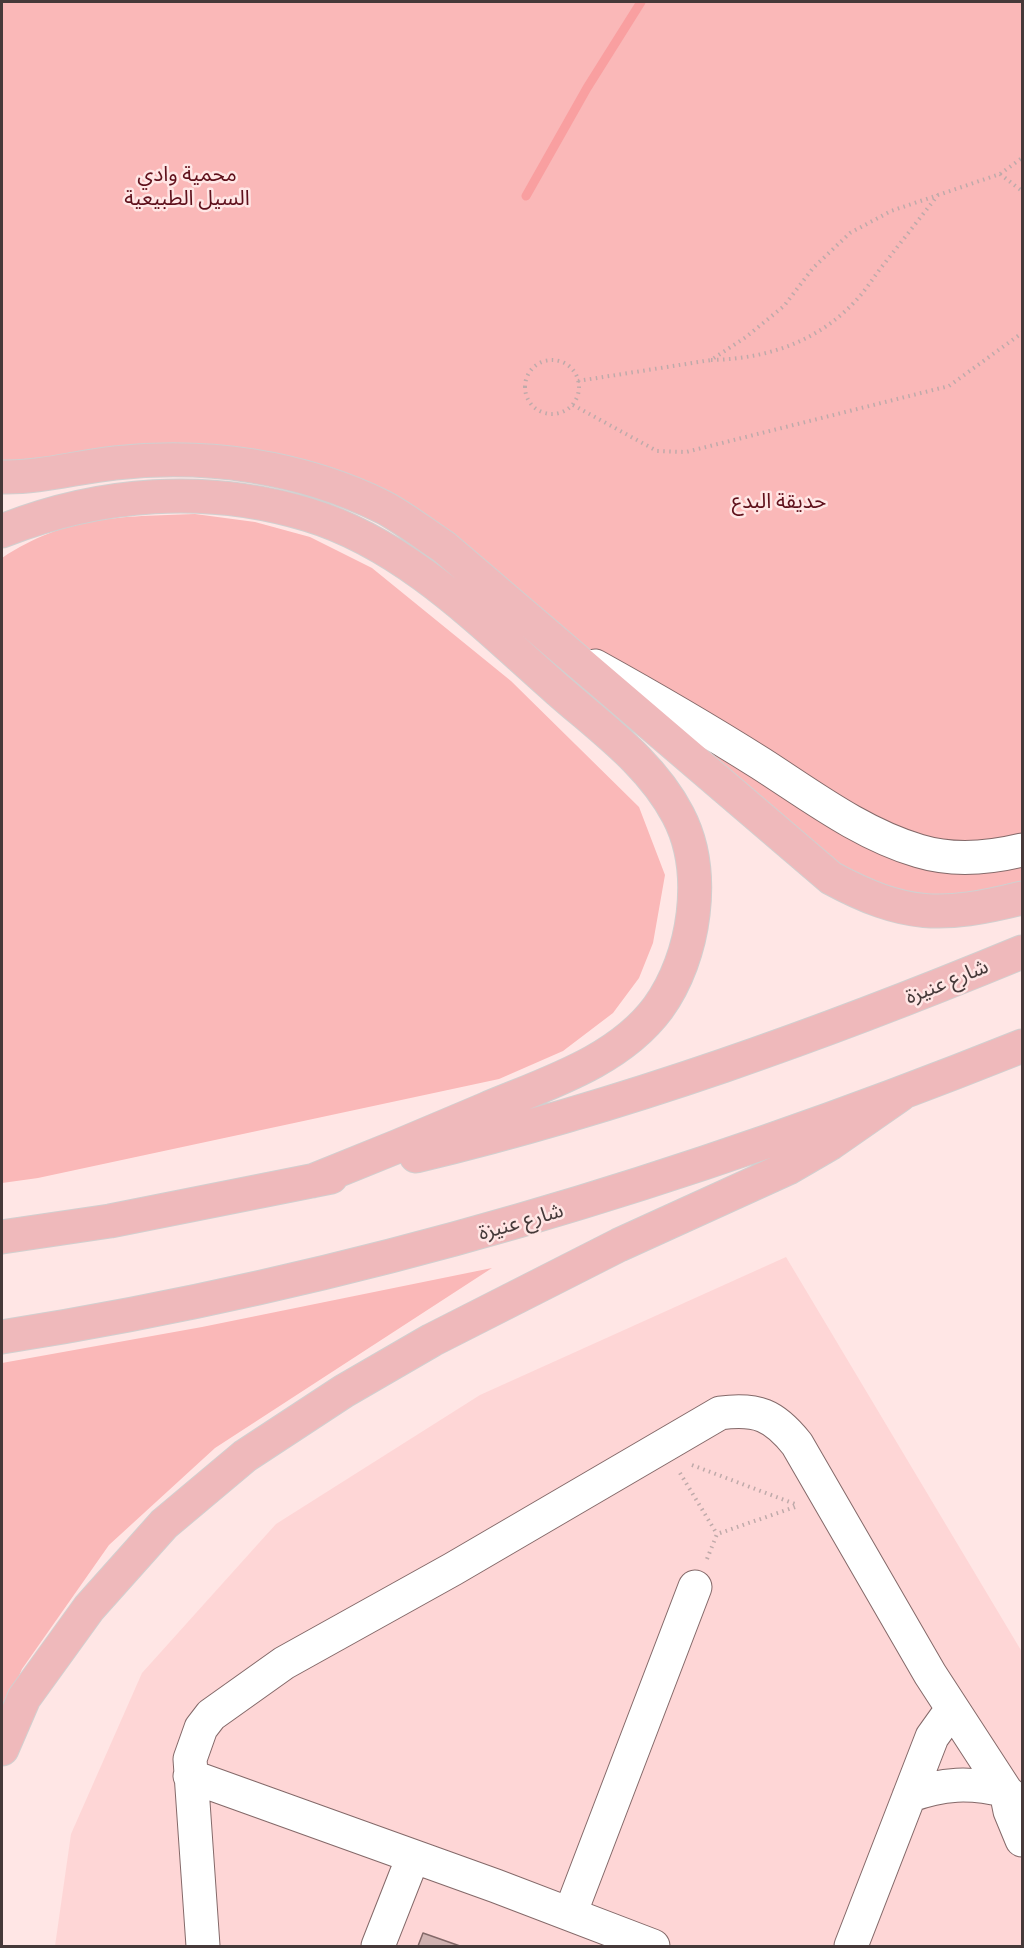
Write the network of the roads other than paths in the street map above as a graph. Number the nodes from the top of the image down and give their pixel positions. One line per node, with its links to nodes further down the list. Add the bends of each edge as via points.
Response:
1 (2, 477): 3 (main road, via 167,459 243,465 329,485 384,508 444,547)
2 (2, 531): 9 (main road, via 65,508 168,495 219,497 274,506 356,533 443,590 630,753 657,782 679,817 690,847 693,916 673,982 658,1008 639,1029 566,1075)
3 (565, 649): 4 (street, via 693,721 883,837 939,855 982,856); 5 (main road, via 810,863 841,884 875,900 925,912 971,911)
4 (1023, 850)
5 (1023, 898)
6 (1023, 952): 9 (main road, شارع عنيزة, via 845,1023 633,1095 462,1145)
7 (1023, 1046): 8 (main road, شارع عنيزة)
8 (900, 1095): 11 (main road, شارع عنيزة, via 569,1208 423,1250 174,1307); 14 (main road, via 788,1168 546,1280 432,1340 245,1455 164,1524 89,1608 24,1698)
9 (312, 1181): 10 (main road, شارع عنيزة)
10 (2, 1238)
11 (2, 1337)
12 (695, 1587): 20 (street)
13 (952, 1709): 15 (street, via 796,1444 783,1426 764,1414 742,1410 720,1413 666,1451 284,1663 211,1715 194,1743); 16 (street, via 932,1737); 17 (street)
14 (2, 1749)
15 (190, 1776): 19 (street); 21 (street)
16 (909, 1796): 17 (street, via 927,1789 967,1784); 24 (street)
17 (1014, 1799): 18 (street, via 1010,1811)
18 (1023, 1840)
19 (413, 1857): 20 (street); 22 (street)
20 (570, 1914): 23 (street)
21 (203, 1947)
22 (378, 1947)
23 (654, 1947)
24 (851, 1947)

